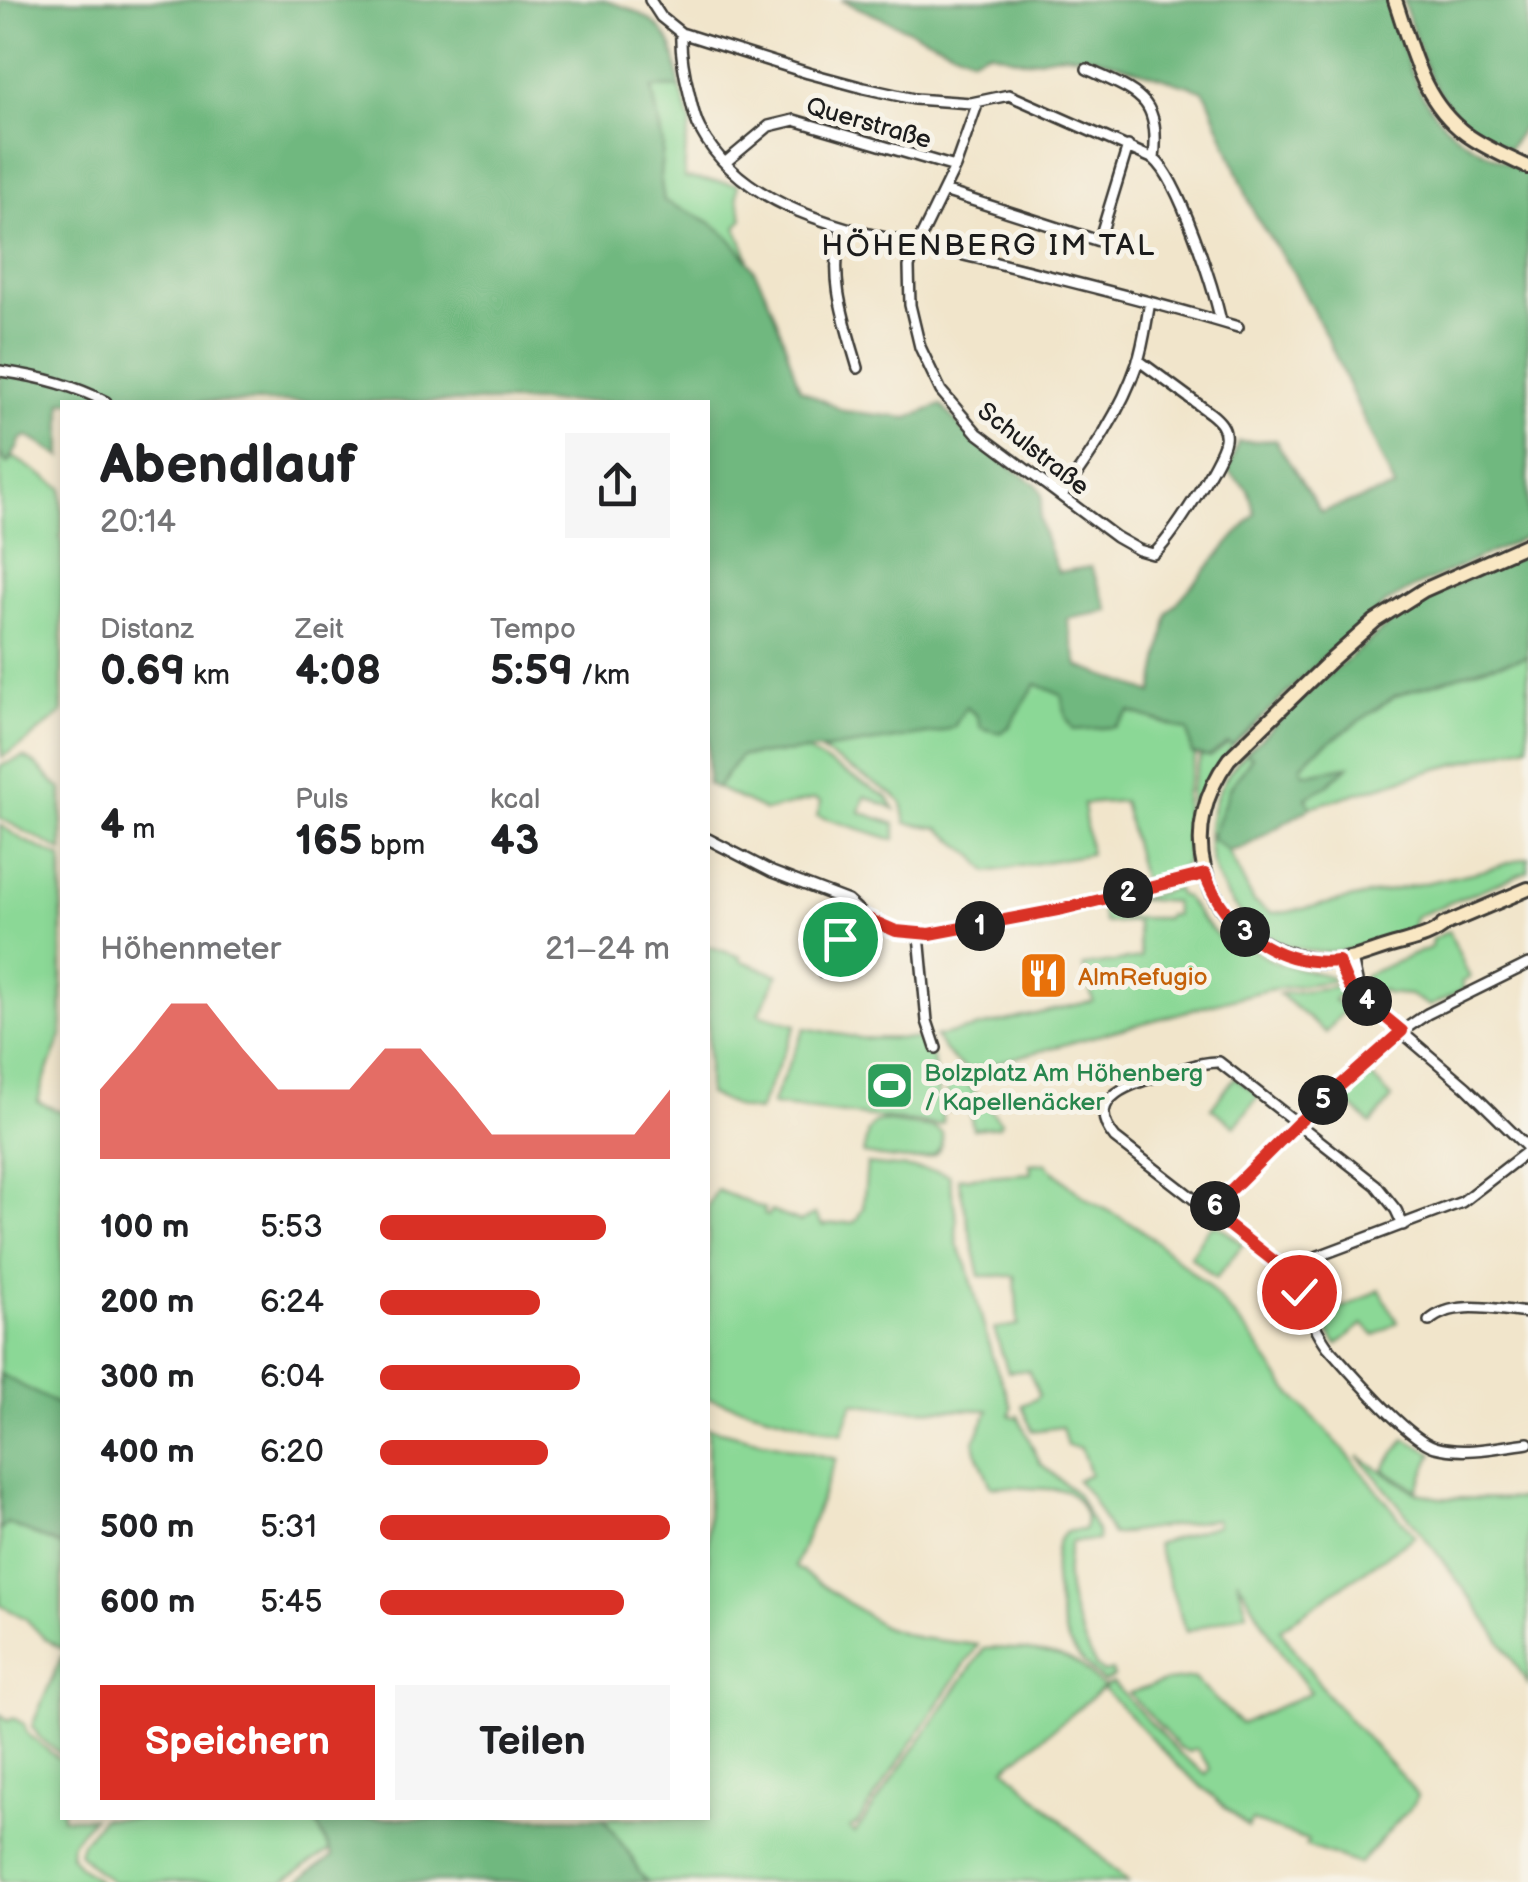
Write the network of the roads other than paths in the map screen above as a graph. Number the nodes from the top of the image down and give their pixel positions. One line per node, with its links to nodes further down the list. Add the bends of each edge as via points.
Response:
1 (650, 0): 3 (street)
2 (1396, 0): 10 (main road, via 1420,76 1442,111 1468,136)
3 (681, 33): 5 (street, via 864,88); 8 (street, via 695,117)
4 (1087, 69): 7 (street, via 1143,98 1156,128)
5 (978, 102): 6 (street, via 1009,96); 9 (street, Schulstraße)
6 (1128, 146): 7 (street); 11 (street, via 1099,241)
7 (1154, 159): 15 (street, via 1174,190)
8 (726, 162): 9 (street, Querstraße, via 769,126 794,120); 12 (street, via 781,203)
9 (954, 167): 11 (street, Schulstraße)
10 (1528, 167)
11 (944, 192): 13 (street, Schulstraße)
12 (842, 228): 13 (street); 18 (street, via 836,286)
13 (918, 243): 14 (street); 21 (street, Schulstraße, via 909,267 910,305 941,391 977,433)
14 (1150, 302): 15 (street); 17 (street)
15 (1221, 322): 16 (street)
16 (1238, 327)
17 (1138, 360): 21 (street, via 1102,436); 21 (street, Schulstraße, via 1219,420 1226,437 1217,459 1154,554 1116,537)
18 (858, 368)
19 (0, 371): 20 (street)
20 (102, 400)
21 (1062, 495)
22 (1528, 544): 24 (main road, via 1424,590 1375,621 1236,752 1203,812)
23 (710, 839): 26 (street, via 848,901)
24 (1205, 874): 27 (street, via 1049,912); 28 (main road, via 1223,910 1248,935 1302,959)
25 (1528, 889): 28 (main road)
26 (866, 918): 27 (street); 30 (street, via 840,939)
27 (919, 934): 32 (street)
28 (1345, 960): 31 (street, via 1360,995)
29 (1528, 964): 31 (street)
30 (822, 972)
31 (1402, 1031): 33 (street); 34 (street)
32 (936, 1048)
33 (1298, 1123): 35 (street); 35 (street, via 1220,1062 1116,1092 1106,1113 1112,1134); 36 (street, via 1376,1184)
34 (1528, 1150): 36 (street, via 1467,1199)
35 (1210, 1211): 37 (street)
36 (1403, 1225): 37 (street)
37 (1284, 1269): 40 (street, via 1328,1348 1416,1438 1446,1449)
38 (1528, 1313): 39 (street, via 1454,1309)
39 (1429, 1321)
40 (1528, 1444)

